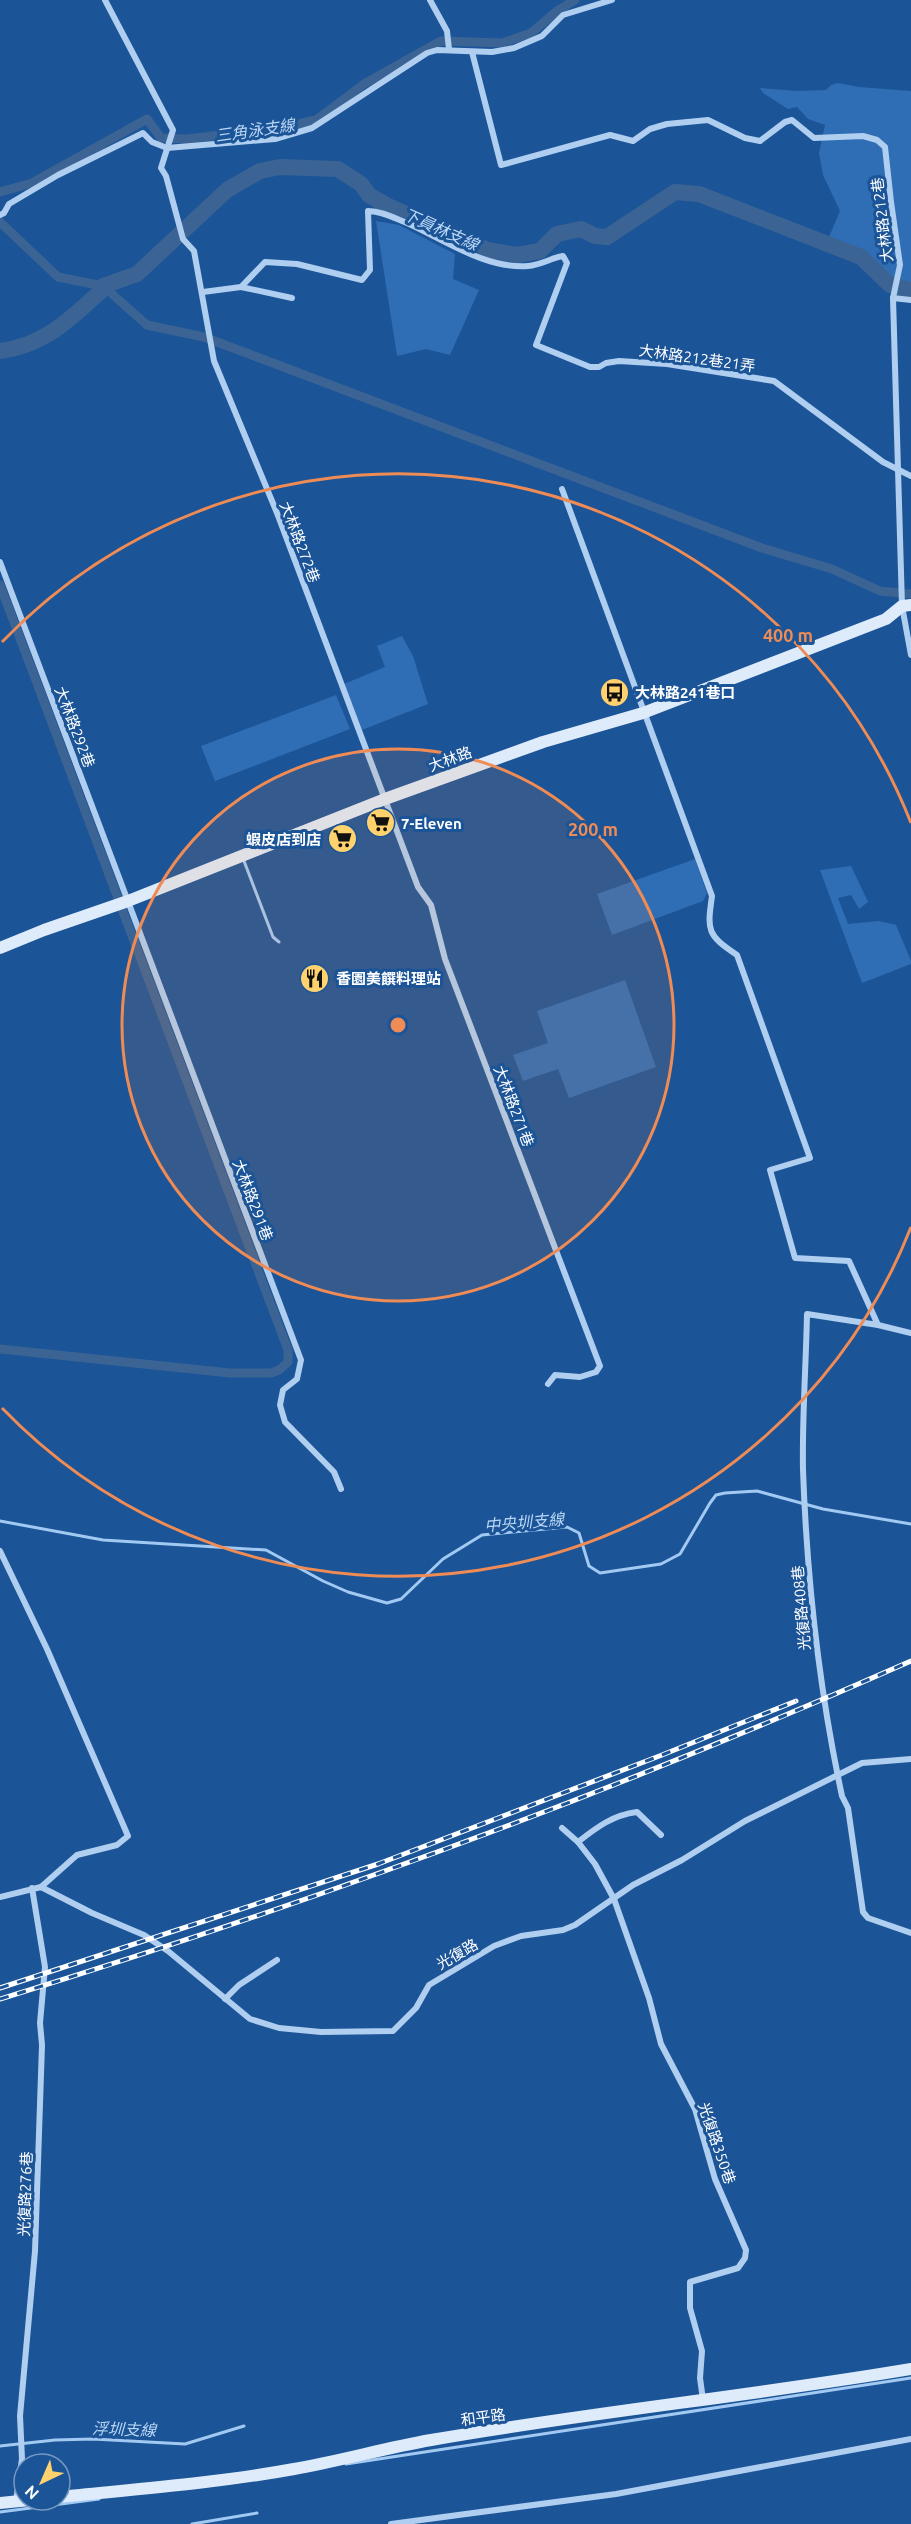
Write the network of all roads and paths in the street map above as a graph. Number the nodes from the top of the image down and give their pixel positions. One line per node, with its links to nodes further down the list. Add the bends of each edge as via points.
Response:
1 (105, 0): 6 (street, 大林路272巷, via 173,130)
2 (430, 0): 4 (street, via 447,31)
3 (612, 0): 5 (street, via 563,15 531,43 492,52)
4 (449, 49): 5 (street); 6 (street, via 428,53 312,129 275,139)
5 (472, 52): 11 (street, 大林路212巷, via 501,165 610,135 628,141 667,124 708,120 760,141 792,120 814,138 863,136 877,140 885,147 899,246 900,265)
6 (167, 148): 7 (street, via 143,133 58,175 9,204); 9 (street, 大林路272巷, via 161,168 183,239 194,251)
7 (0, 215)
8 (241, 288): 9 (street); 10 (street); 13 (street, 大林路212巷21弄, via 265,262 297,264 362,280 370,270 368,211 378,211 502,265 542,264 563,256 567,263 536,345 590,367 620,361 667,364 774,381)
9 (202, 291): 20 (street, 大林路272巷, via 214,361 277,513)
10 (292, 298)
11 (893, 298): 12 (street); 13 (street, 大林路212巷)
12 (911, 300)
13 (899, 471): 14 (street, 大林路212巷21弄); 17 (street, 大林路212巷)
14 (911, 476)
15 (562, 489): 19 (street)
16 (0, 562): 21 (street, 大林路292巷)
17 (907, 605): 18 (street, 大林路212巷); 19 (street, 大林路, via 886,619)
18 (911, 655)
19 (643, 713): 20 (street, 大林路, via 543,742); 23 (street, via 712,896 708,924 711,932 737,955 810,1158 770,1170 795,1258 849,1261)
20 (384, 799): 21 (street, 大林路); 25 (street, 大林路271巷, via 418,887 431,905 445,959 600,1366 596,1372 580,1377 555,1375)
21 (128, 901): 22 (street, 大林路); 26 (street, 大林路291巷, via 302,1360 297,1379 284,1390 280,1405 285,1422 334,1472)
22 (0, 948)
23 (878, 1325): 24 (street); 29 (street, 光復路408巷, via 807,1314 803,1469 814,1634)
24 (911, 1333)
25 (548, 1384)
26 (341, 1489)
27 (0, 1551): 33 (street, via 47,1648 128,1836 117,1845 77,1855)
28 (911, 1759): 29 (street, 光復路, via 862,1763)
29 (837, 1775): 36 (street, 光復路, via 745,1821); 37 (street, 光復路408巷, via 848,1808 863,1912 867,1918)
30 (562, 1828): 32 (street)
31 (661, 1835): 32 (street, via 637,1812 620,1814)
32 (578, 1842): 36 (street)
33 (41, 1887): 34 (street); 39 (street, 光復路, via 144,1935)
34 (32, 1888): 35 (street); 43 (street, 光復路276巷, via 45,1967 40,2023 35,2251)
35 (0, 1897)
36 (614, 1899): 39 (street, 光復路, via 575,1925 521,1936 448,1972 429,1985 416,2008 393,2031 279,2028 250,2019); 41 (street, 光復路350巷, via 661,2044 695,2109 715,2179 746,2250 738,2268 690,2282 690,2308 702,2350)
37 (911, 1934)
38 (277, 1960): 39 (street)
39 (225, 1999)
40 (911, 2369): 41 (street, 和平路)
41 (703, 2400): 44 (street, 和平路, via 431,2440 273,2472)
42 (911, 2439): 45 (street, via 616,2494)
43 (20, 2452)
44 (72, 2496)
45 (392, 2524)

